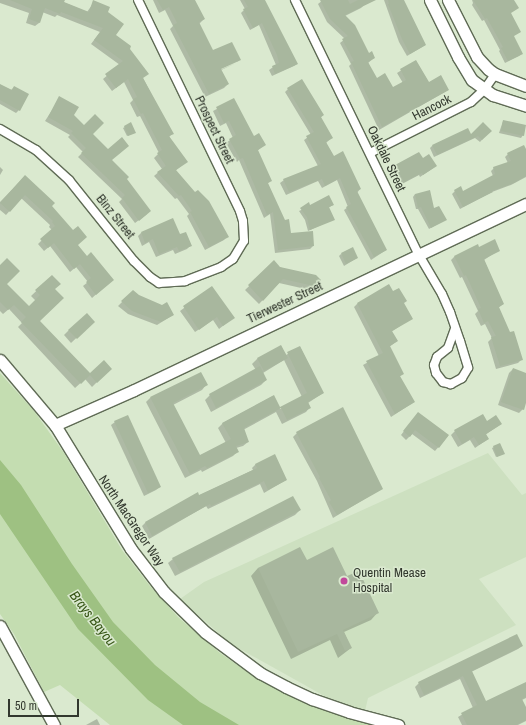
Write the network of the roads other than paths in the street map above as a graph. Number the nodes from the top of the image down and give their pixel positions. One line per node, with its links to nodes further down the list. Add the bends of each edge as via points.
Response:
1 (138, 0): 13 (street, Prospect Street, via 243,222 244,241 233,259)
2 (295, 0): 10 (street, Oakdale Street)
3 (430, 0): 7 (street, via 466,71)
4 (448, 0): 5 (street, via 477,57)
5 (495, 74): 6 (street); 7 (street, Hancock)
6 (526, 86)
7 (484, 90): 8 (street); 10 (street, Hancock, via 471,102)
8 (526, 106)
9 (0, 129): 13 (street, Binz Street, via 36,150 69,180 134,261 159,283 185,280)
10 (370, 153): 12 (street, Oakdale Street)
11 (526, 204): 12 (street, Tierwester Street)
12 (419, 255): 14 (street, Oakdale Street, via 442,294); 16 (street, Tierwester Street)
13 (220, 267)
14 (455, 329): 14 (street, Oakdale Street, via 448,348 437,357 434,365 443,382 451,384 462,378 468,368)
15 (0, 360): 16 (street, North MacGregor Way)
16 (55, 425): 19 (street, North MacGregor Way, via 130,549 164,592 205,632 260,673 286,687 349,712)
17 (0, 626): 18 (street)
18 (54, 725)
19 (398, 725)

